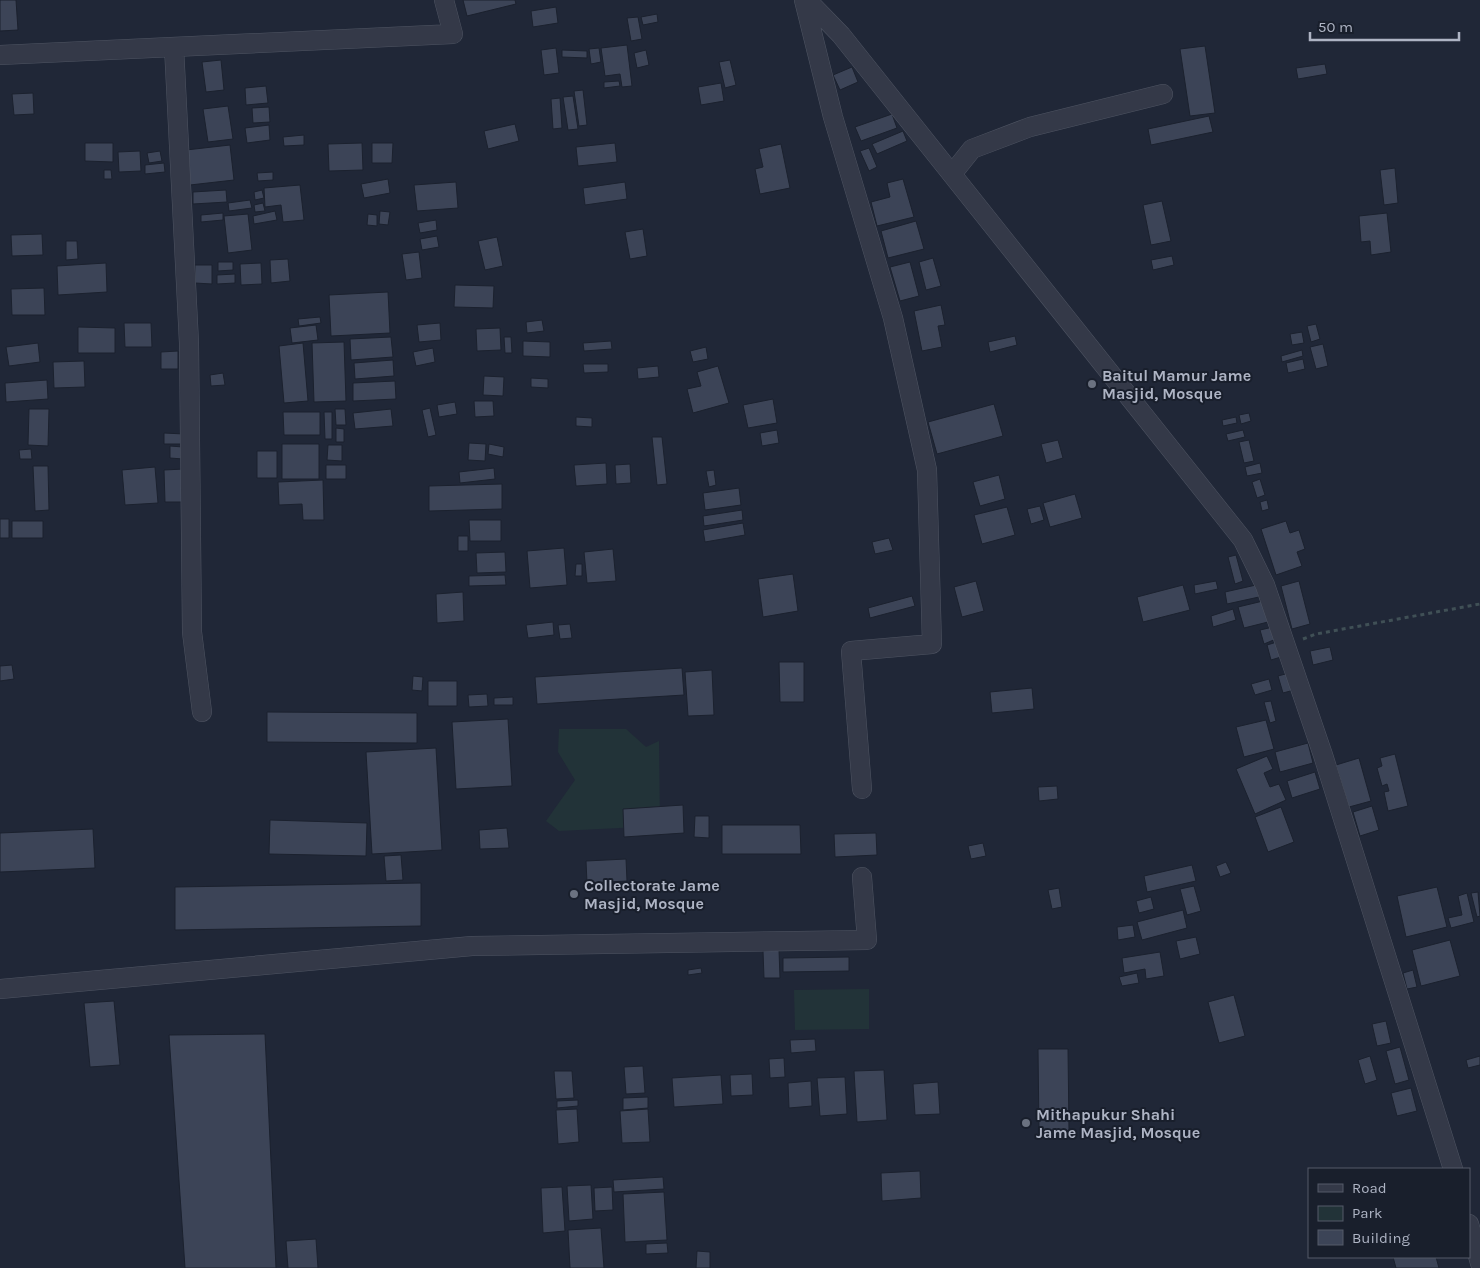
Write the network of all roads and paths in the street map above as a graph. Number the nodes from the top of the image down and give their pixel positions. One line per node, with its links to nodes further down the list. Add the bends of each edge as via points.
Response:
1 (444, 0): 3 (street, via 453,34)
2 (806, 0): 6 (street, via 841,35); 10 (street, via 833,117 893,318 927,470 932,644 851,651)
3 (174, 47): 4 (street); 9 (street, via 189,343 192,632)
4 (0, 55)
5 (1164, 94): 6 (street, via 1005,136 972,149)
6 (952, 174): 8 (street, via 1243,540 1265,585)
7 (1480, 604): 8 (path, via 1316,634)
8 (1286, 646): 13 (street, via 1344,818)
9 (202, 712)
10 (862, 789)
11 (862, 877): 12 (street, via 867,940 472,946)
12 (0, 989)
13 (1453, 1168)
14 (1470, 1228): 15 (street)
15 (1480, 1263)

